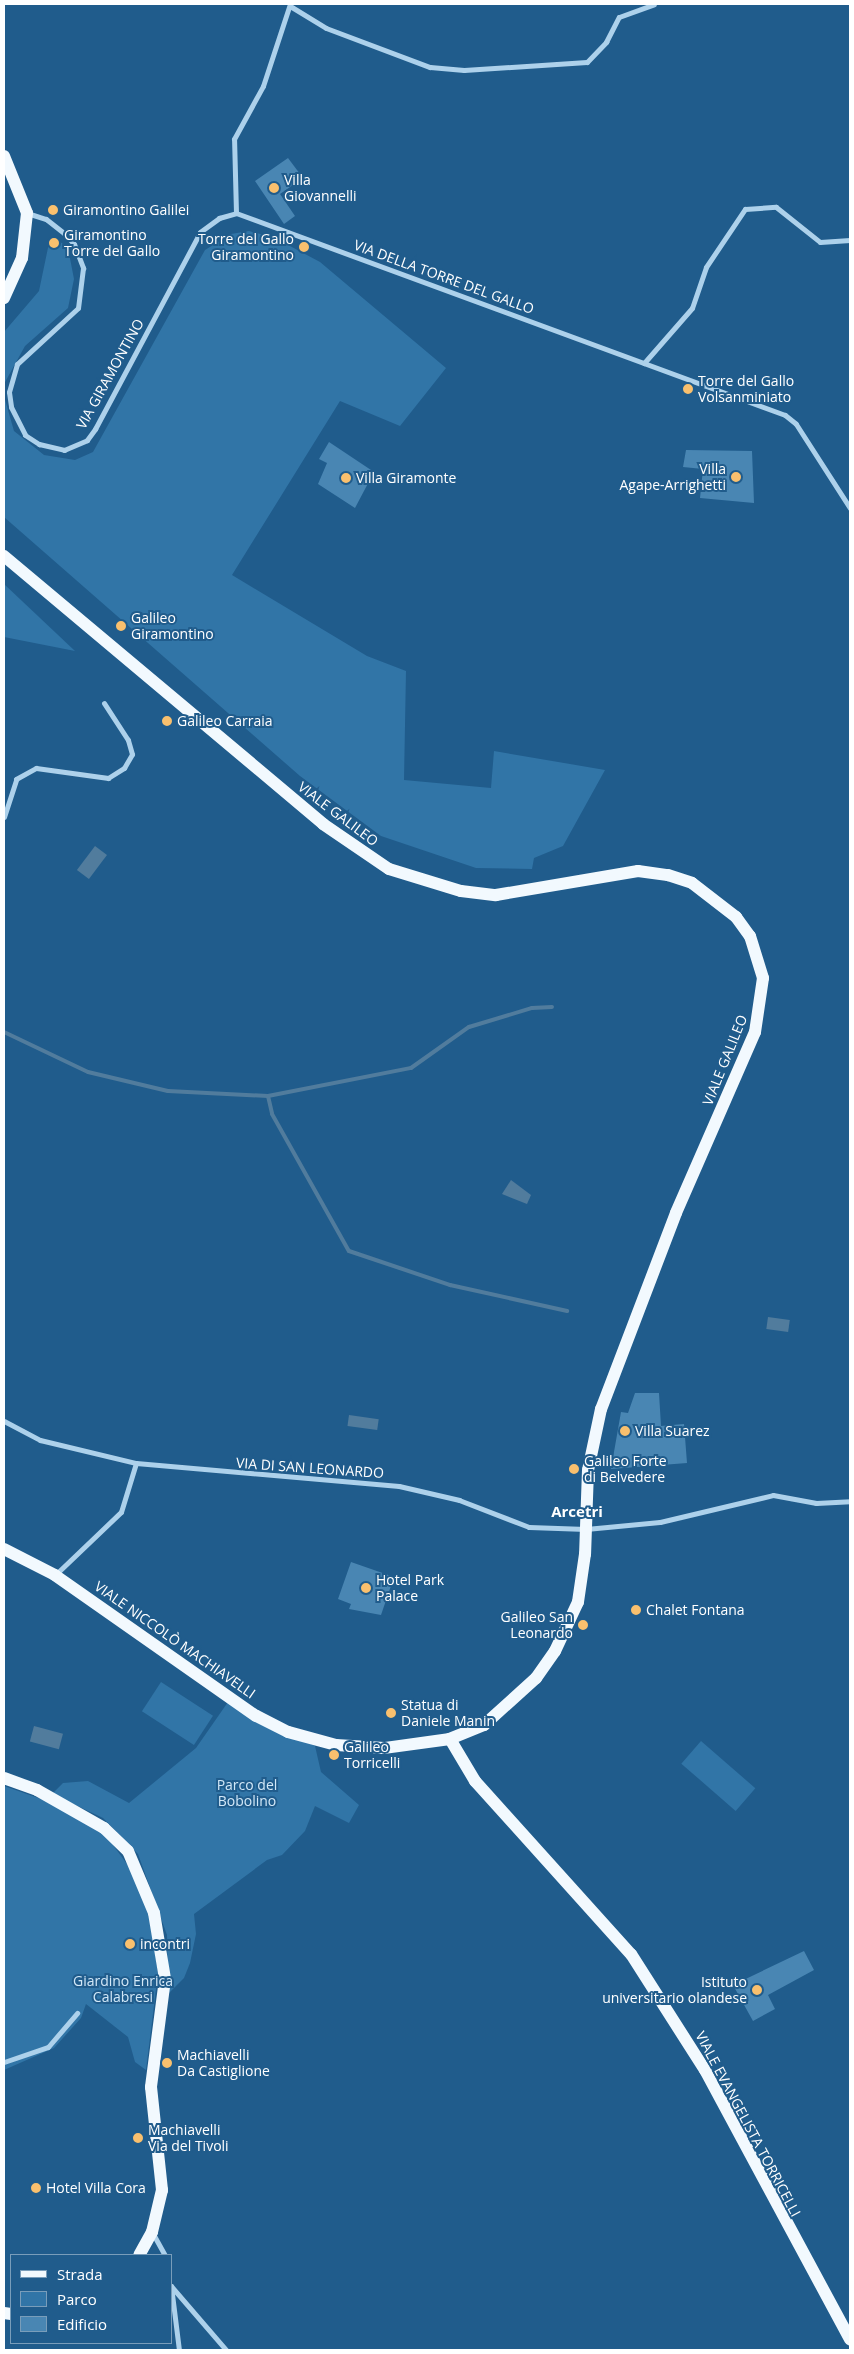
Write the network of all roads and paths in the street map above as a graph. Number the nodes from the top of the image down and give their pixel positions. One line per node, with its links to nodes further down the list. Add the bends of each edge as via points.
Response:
1 (654, 4): 2 (street, via 619,17 606,42 587,62 464,70 430,67 326,28)
2 (290, 5): 5 (street, via 263,86 234,139)
3 (4, 156): 4 (main road)
4 (27, 213): 5 (street, VIA GIRAMONTINO, via 46,219 64,233 74,244 83,268 78,308 17,364 9,392 11,407 25,435 38,444 64,450 87,440 95,430 200,232 219,218); 7 (main road, via 22,258)
5 (236, 213): 8 (street, VIA DELLA TORRE DEL GALLO)
6 (850, 240): 8 (street, via 836,244 820,242 776,207 745,209 706,267 692,308)
7 (4, 298)
8 (644, 363): 9 (street, VIA DELLA TORRE DEL GALLO, via 785,415 796,424)
9 (850, 508)
10 (4, 556): 16 (main road, VIALE GALILEO, via 323,824 389,869 461,891 496,894 638,870 668,875 718,899 750,936 763,978 755,1032 676,1213 601,1409 589,1463)
11 (104, 703): 12 (street, via 128,740 132,754 124,768 108,778 36,768 16,779)
12 (4, 817)
13 (4, 1421): 14 (street, VIA DI SAN LEONARDO, via 40,1440)
14 (136, 1463): 16 (street, VIA DI SAN LEONARDO, via 399,1486 459,1500 510,1523); 18 (street, via 121,1512)
15 (850, 1501): 16 (street, VIA DI SAN LEONARDO, via 816,1503 773,1494 694,1517)
16 (586, 1529): 19 (main road, VIALE GALILEO, via 583,1578 567,1628 536,1678 484,1725)
17 (4, 1549): 18 (main road, VIALE NICCOLÒ MACHIAVELLI)
18 (55, 1575): 19 (main road, VIALE NICCOLÒ MACHIAVELLI, via 256,1716 288,1732 333,1745 384,1748)
19 (450, 1739): 28 (main road, VIALE EVANGELISTA TORRICELLI, via 470,1774 631,1954 705,2070)
20 (4, 1778): 23 (main road, via 37,1790 104,1828 128,1850 154,1913 165,1979 151,2088 162,2190)
21 (78, 2014): 22 (street, via 48,2048)
22 (4, 2062)
23 (152, 2232): 24 (main road); 25 (street)
24 (139, 2254)
25 (164, 2254)
26 (172, 2286): 30 (street)
27 (172, 2293): 29 (street)
28 (850, 2339)
29 (179, 2350)
30 (226, 2350)

